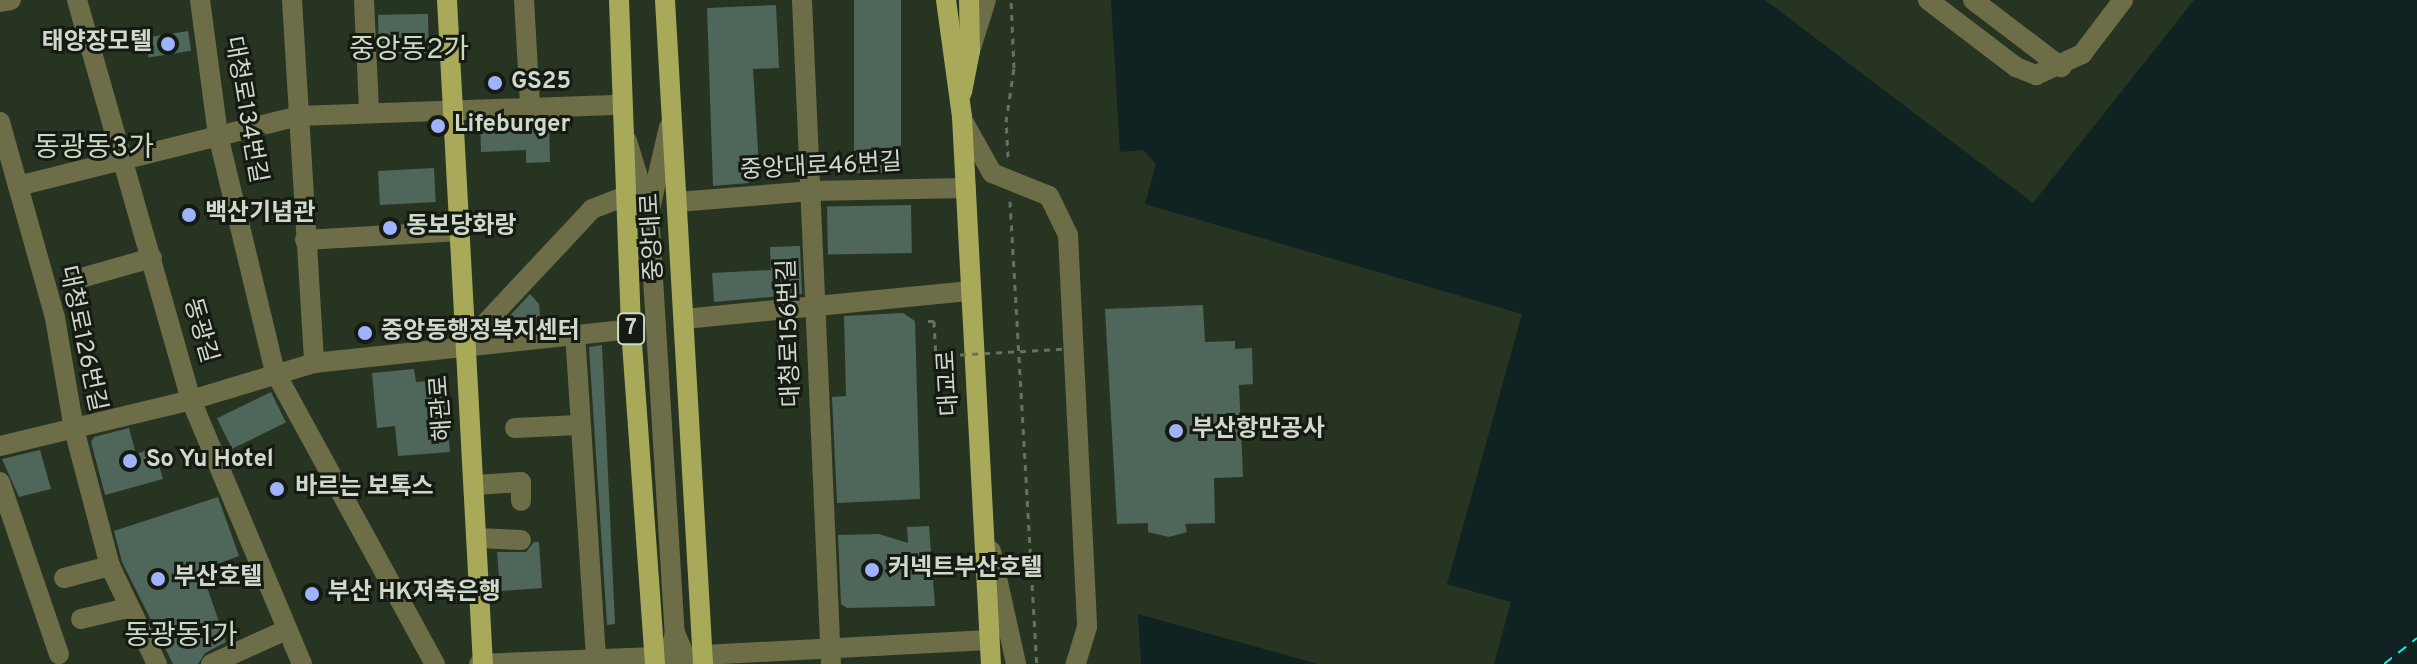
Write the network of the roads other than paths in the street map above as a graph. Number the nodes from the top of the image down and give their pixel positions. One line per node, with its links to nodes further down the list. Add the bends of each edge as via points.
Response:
1 (11, 0): 17 (street)
2 (77, 0): 29 (street, 동광길)
3 (200, 0): 28 (street, 대청로134번길)
4 (292, 0): 25 (street)
5 (364, 0): 23 (street)
6 (447, 0): 21 (main road, 해관로)
7 (524, 0): 20 (street)
8 (619, 0): 24 (main road, 중앙대로 / 7)
9 (665, 0): 26 (main road, 중앙대로)
10 (802, 0): 32 (street, 대청로156번길)
11 (946, 0): 22 (main road, 대교로)
12 (969, 0): 18 (main road, 대교로)
13 (986, 0): 18 (street)
14 (1928, 0): 19 (street, via 2016,67 2036,75)
15 (1973, 0): 19 (street)
16 (2123, 0): 19 (street, via 2082,54)
17 (0, 2)
18 (970, 51): 22 (main road, 대교로)
19 (2061, 67)
20 (530, 105): 21 (street); 24 (street)
21 (454, 107): 23 (street); 36 (main road, 해관로)
22 (961, 108): 31 (main road, 대교로); 77 (street, via 980,159 992,173 1049,196 1068,235 1087,627)
23 (369, 112): 25 (street)
24 (621, 115): 33 (main road, 중앙대로 / 7); 35 (street)
25 (298, 116): 28 (street); 37 (street)
26 (672, 116): 34 (main road, 중앙대로); 35 (street)
27 (0, 122): 30 (street, 대청로126번길)
28 (218, 135): 29 (street); 47 (street, 대청로134번길)
29 (124, 160): 30 (street); 38 (street, 동광길)
30 (18, 186): 51 (street, 대청로126번길, via 55,318)
31 (966, 188): 32 (street, 중앙대로46번길); 40 (main road, 대교로)
32 (811, 191): 34 (street, 중앙대로46번길); 41 (street, 대청로156번길)
33 (624, 197): 43 (main road, 중앙대로 / 7); 45 (street, 중앙대로, via 592,209)
34 (678, 202): 42 (main road, 중앙대로)
35 (649, 213): 64 (street)
36 (461, 231): 37 (street); 45 (main road, 해관로)
37 (305, 240): 46 (street)
38 (152, 258): 39 (street); 48 (street, 동광길)
39 (74, 280)
40 (971, 291): 41 (street); 56 (main road, 대교로)
41 (816, 306): 42 (street); 67 (street, 대청로156번길)
42 (684, 319): 69 (main road, 중앙대로)
43 (631, 329): 44 (street); 70 (main road, 중앙대로 / 7)
44 (575, 333): 45 (street); 49 (street)
45 (464, 346): 46 (street); 54 (main road, 해관로)
46 (314, 363): 47 (street)
47 (275, 372): 48 (street); 75 (street, 대청로134번길)
48 (191, 400): 51 (street); 63 (street, 동광길)
49 (579, 425): 50 (street); 68 (street)
50 (515, 428)
51 (74, 429): 52 (street); 59 (street, 대청로126번길)
52 (0, 446)
53 (0, 482): 65 (street)
54 (475, 485): 55 (street, via 521,482); 57 (main road, 해관로)
55 (521, 501)
56 (983, 521): 66 (main road, 대교로); 76 (street)
57 (477, 538): 58 (street); 71 (main road, 해관로)
58 (521, 540)
59 (110, 566): 60 (street); 61 (street, 대청로126번길)
60 (64, 578)
61 (127, 608): 62 (street); 72 (street, 대청로126번길)
62 (81, 619)
63 (286, 630): 73 (street); 74 (street, 동광길)
64 (675, 633): 69 (street); 70 (street)
65 (59, 654)
66 (988, 654): 67 (street)
67 (831, 656): 69 (street)
68 (596, 657): 70 (street); 71 (street)
69 (698, 661)
70 (659, 662)
71 (482, 663)
72 (157, 664)
73 (211, 664)
74 (302, 664)
75 (435, 664)
76 (1016, 664)
77 (1076, 664)

